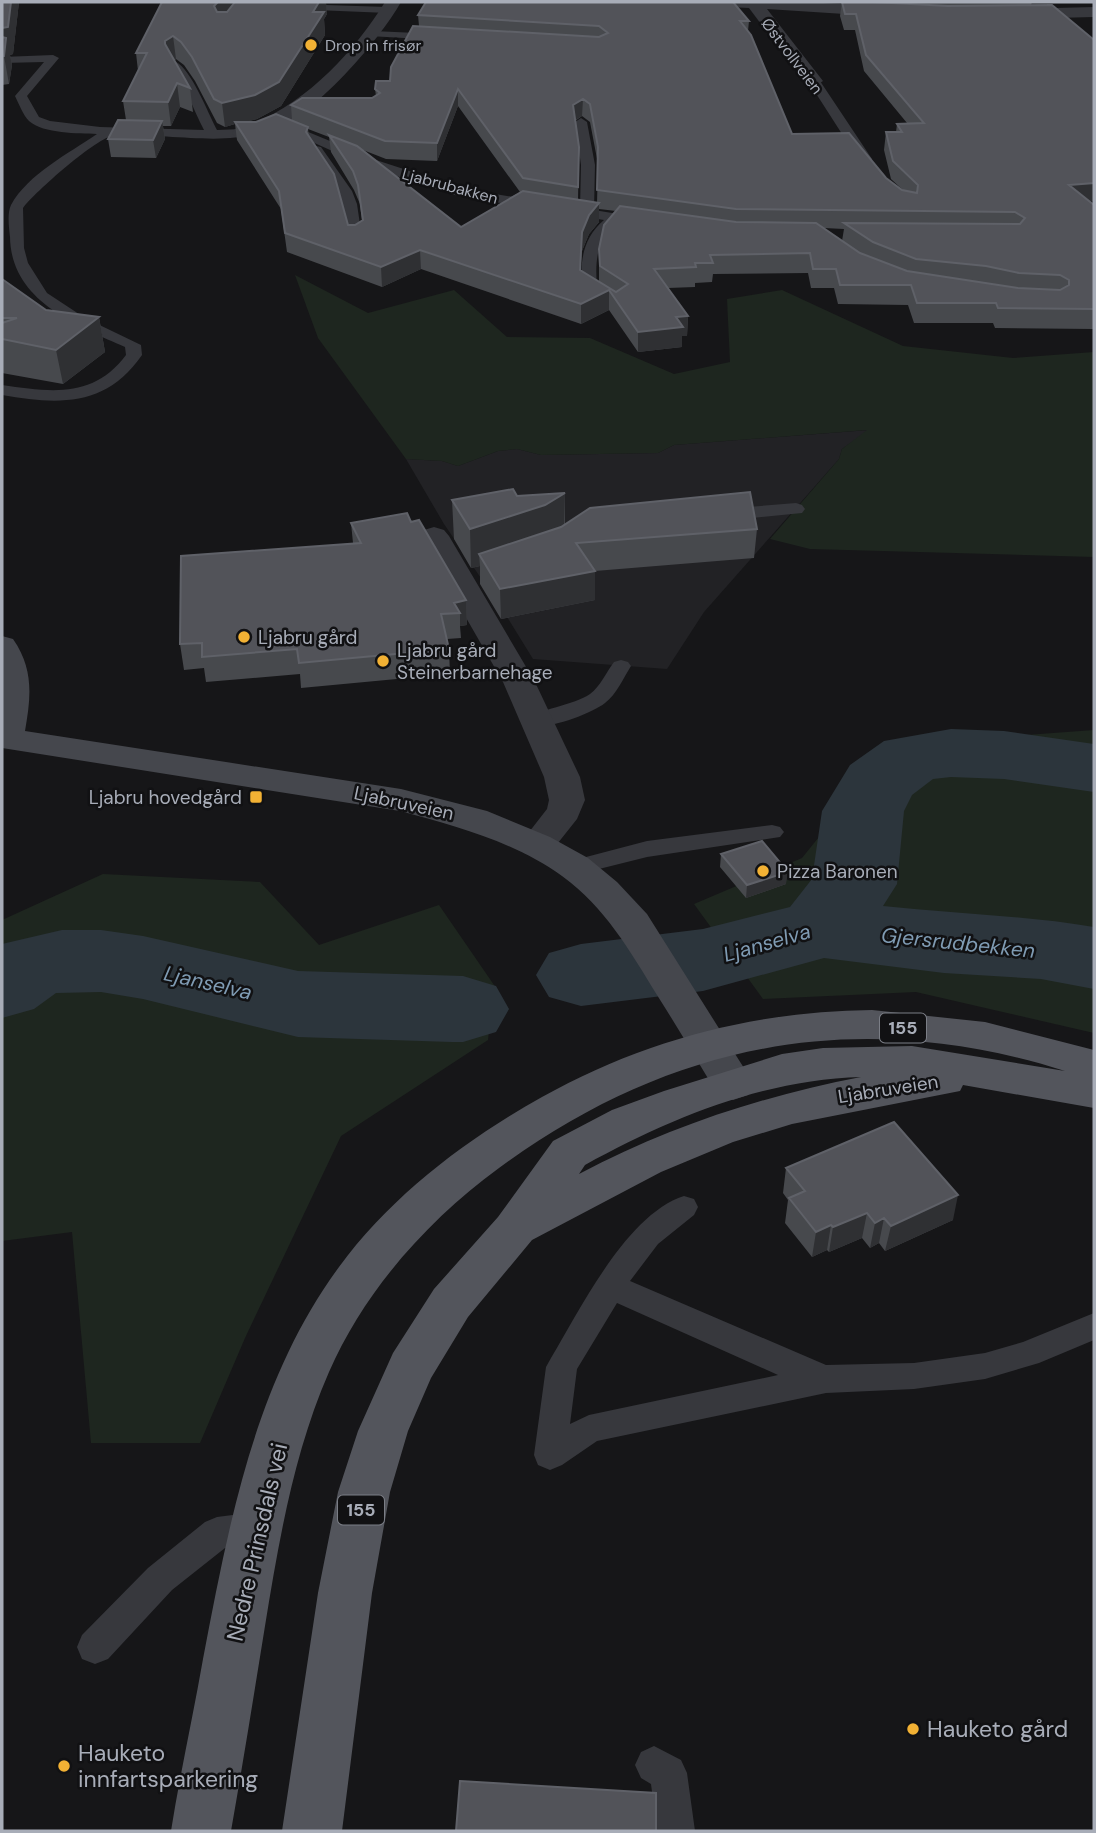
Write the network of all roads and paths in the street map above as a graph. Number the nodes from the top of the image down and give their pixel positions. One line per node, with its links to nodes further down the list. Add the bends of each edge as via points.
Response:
1 (729, 2): 2 (street)
2 (741, 3): 8 (street); 16 (street, Østvollveien)
3 (281, 6): 6 (lane)
4 (391, 6): 6 (lane); 12 (street)
5 (1067, 7): 7 (street); 9 (street); 11 (street)
6 (340, 9): 10 (lane)
7 (1094, 12)
8 (909, 13)
9 (988, 14)
10 (320, 20)
11 (1094, 29)
12 (373, 34): 13 (lane); 17 (street, via 342,69)
13 (455, 38)
14 (2, 60): 21 (lane, via 53,58 22,96 34,119 50,125)
15 (176, 65): 23 (lane)
16 (814, 81): 25 (lane, Østvollveien)
17 (303, 101): 18 (lane); 19 (street)
18 (325, 101)
19 (273, 122): 22 (street); 24 (lane, Ljabrubakken)
20 (581, 122): 27 (lane, via 588,165)
21 (104, 129): 23 (lane); 26 (lane, via 62,148); 32 (lane, via 24,195 16,208 17,248 41,296 80,321 133,345 134,355 118,377 79,394 27,395)
22 (242, 133): 23 (lane)
23 (213, 134)
24 (322, 141): 27 (lane, Ljabrubakken, via 371,163 463,193); 30 (lane, via 316,148 345,191)
25 (872, 170)
26 (16, 187)
27 (588, 214): 28 (lane, Ljabrubakken)
28 (616, 218): 29 (lane, Ljabrubakken); 31 (lane, via 594,236 587,263 590,289)
29 (662, 225)
30 (355, 238)
31 (617, 305)
32 (2, 390)
33 (796, 509): 34 (lane)
34 (702, 517)
35 (434, 536): 38 (street, via 470,578)
36 (2, 646): 39 (main road, via 15,683)
37 (621, 666): 38 (lane, via 599,698)
38 (538, 721): 41 (street, via 567,800 564,811)
39 (5, 739): 41 (main road, Ljabruveien, via 401,800 474,819)
40 (772, 832): 42 (lane, via 647,849)
41 (537, 845): 42 (main road, Ljabruveien)
42 (575, 867): 43 (main road, Ljabruveien, via 619,906)
43 (709, 1045): 44 (main road, 155, via 792,1028 867,1026 1001,1039); 46 (main road, Ljabruveien); 53 (main road, Nedre Prinsdals vei / 155, via 644,1067 543,1114 432,1195 356,1282 320,1339 288,1414)
44 (1094, 1065)
45 (995, 1073): 46 (main road, Ljabruveien / 155, via 912,1061 851,1061 782,1069); 47 (main road, Ljabruveien / 155); 49 (main road, Ljabruveien / 155, via 857,1092 765,1115 646,1159)
46 (733, 1084): 49 (main road, 155, via 627,1122 569,1153)
47 (1094, 1092)
48 (684, 1207): 50 (lane, via 648,1236)
49 (514, 1230): 57 (main road, 155, via 451,1303 410,1368 383,1431 364,1492 345,1593)
50 (611, 1286): 52 (lane); 52 (lane, via 562,1367 550,1455 589,1429)
51 (1094, 1326): 52 (lane, via 1028,1354 985,1366 914,1376)
52 (826, 1379)
53 (256, 1528): 54 (lane, via 217,1533 160,1578); 56 (main road, Nedre Prinsdals vei / 155)
54 (95, 1647)
55 (654, 1765): 58 (lane, via 668,1773)
56 (201, 1831)
57 (312, 1831)
58 (676, 1831)

